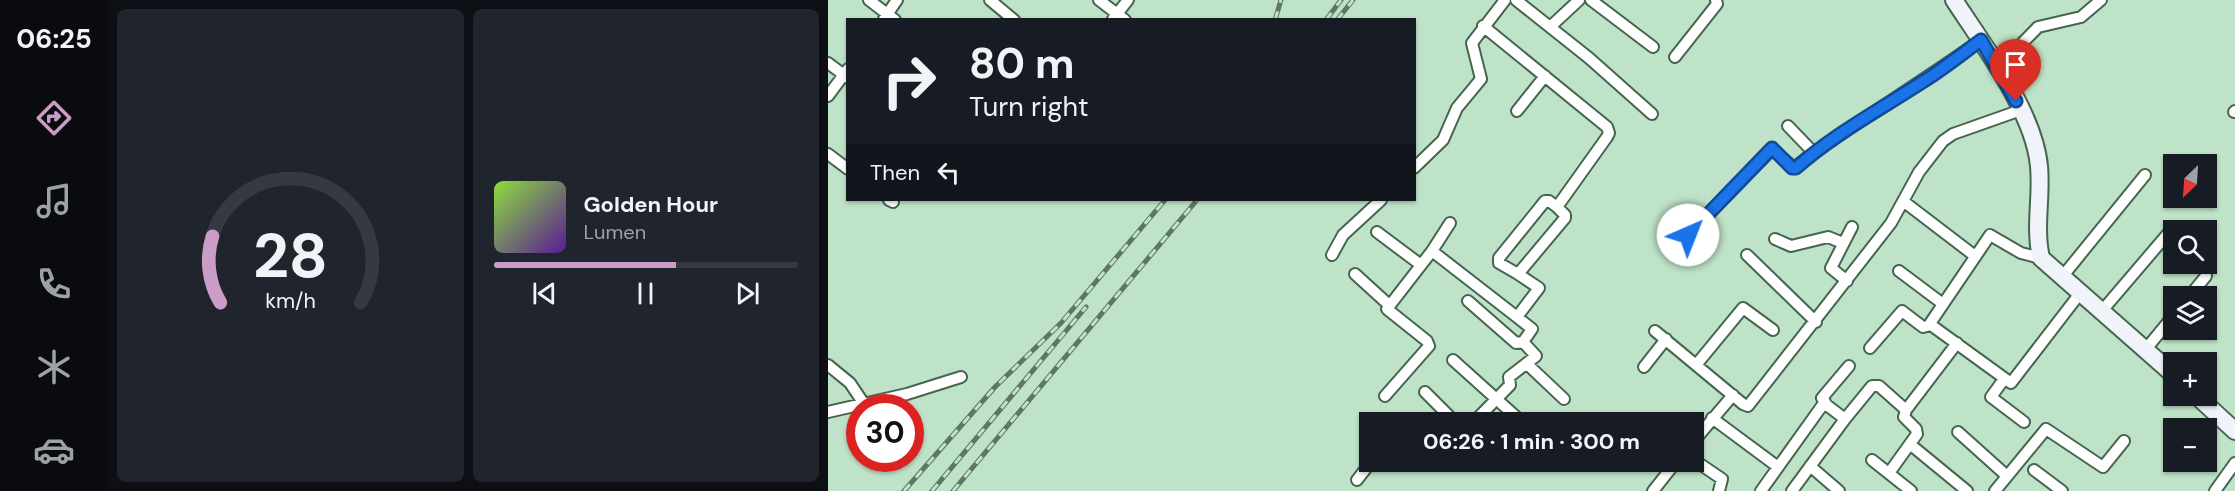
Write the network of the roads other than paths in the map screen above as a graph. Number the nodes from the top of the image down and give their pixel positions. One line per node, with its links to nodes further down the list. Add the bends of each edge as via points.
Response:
1 (869, 0): 13 (street)
2 (897, 0): 13 (street)
3 (990, 0): 14 (street)
4 (1099, 0): 15 (street)
5 (1128, 0): 15 (street)
6 (1504, 0): 16 (street)
7 (1516, 0): 17 (street)
8 (1579, 0): 17 (street)
9 (1592, 0): 18 (street)
10 (1716, 0): 20 (street, via 1717,4)
11 (1954, 0): 19 (street)
12 (2101, 0): 19 (street, via 2081,17 2038,27)
13 (889, 18)
14 (1012, 18)
15 (1118, 18)
16 (1483, 26): 23 (street); 31 (street, via 1471,46 1481,78 1457,108 1443,140)
17 (1550, 27): 27 (street)
18 (1653, 47)
19 (1991, 56): 25 (street); 29 (street, via 1925,80)
20 (1675, 57)
21 (828, 63): 22 (street)
22 (846, 74): 24 (street)
23 (1545, 76): 26 (street); 36 (street, via 1607,127 1609,133)
24 (828, 96)
25 (2020, 110): 35 (street, via 1948,137 1919,172); 48 (street, via 2031,132 2039,165)
26 (1517, 111)
27 (1652, 114)
28 (1788, 126): 29 (street)
29 (1813, 153): 40 (street, via 1794,168 1772,148)
30 (828, 154): 32 (street)
31 (1416, 166)
32 (846, 168)
33 (2145, 175): 54 (street)
34 (1380, 201): 45 (street, via 1344,235)
35 (1903, 201): 47 (street); 55 (street)
36 (1557, 207): 52 (street, via 1565,218); 52 (street, via 1545,201 1499,258 1499,263)
37 (1450, 223): 44 (street)
38 (1852, 227): 43 (street)
39 (1377, 232): 49 (street)
40 (1688, 235)
41 (1774, 239): 43 (street, via 1791,246 1828,237)
42 (2163, 239): 61 (street)
43 (1843, 243): 55 (street, via 1831,268)
44 (1432, 251): 49 (street); 62 (street)
45 (1332, 255)
46 (1747, 255): 63 (street)
47 (1975, 256): 48 (street, via 1990,235 2021,253); 59 (street)
48 (2041, 258): 54 (street)
49 (1421, 265): 60 (street)
50 (1899, 272): 59 (street)
51 (1355, 274): 60 (street)
52 (1518, 274): 62 (street, via 1539,288)
53 (2206, 276): 56 (street)
54 (2062, 277): 57 (street)
55 (1848, 281): 63 (street)
56 (2198, 286)
57 (2081, 292): 61 (street); 81 (street, via 2013,381)
58 (1468, 301): 69 (street, via 1516,343)
59 (1943, 304): 64 (street)
60 (1389, 305): 86 (street, via 1388,311 1429,346)
61 (2101, 312): 72 (street)
62 (1517, 316): 69 (street, via 1533,330)
63 (1816, 322): 85 (street, via 1748,406)
64 (1929, 325): 70 (street); 71 (street, via 1924,328 1901,311)
65 (2163, 328): 72 (street)
66 (1773, 330): 75 (street, via 1743,308)
67 (1655, 331): 68 (street)
68 (1665, 339): 75 (street); 79 (street)
69 (1523, 342): 74 (street, via 1536,354)
70 (1957, 344): 81 (street); 92 (street)
71 (1870, 348)
72 (2146, 349): 77 (street)
73 (1453, 360): 88 (street)
74 (1527, 364): 87 (street); 88 (street, via 1508,377 1510,384)
75 (1696, 364): 85 (street)
76 (828, 365): 83 (street)
77 (2163, 365)
78 (1849, 366): 89 (street, via 1822,398)
79 (1644, 367)
80 (961, 377): 84 (street)
81 (2004, 379): 99 (street, via 1991,397)
82 (1425, 392): 94 (street)
83 (857, 394)
84 (906, 394)
85 (1733, 395): 97 (street)
86 (1385, 396)
87 (1564, 399)
88 (1497, 400): 95 (street); 96 (street)
89 (1825, 402): 98 (street); 109 (street)
90 (2208, 406): 101 (street)
91 (846, 408): 93 (street)
92 (1906, 410): 98 (street, via 1874,385); 104 (street, via 1904,417 1917,432)
93 (828, 412)
94 (1445, 412)
95 (1484, 412)
96 (1511, 412)
97 (1712, 418): 100 (street); 109 (street)
98 (1845, 419): 107 (street)
99 (2024, 422)
100 (1704, 428)
101 (2235, 431)
102 (1958, 432): 114 (street)
103 (2124, 441): 114 (street, via 2103,467 2046,429)
104 (1911, 445): 113 (street); 122 (street)
105 (1872, 460): 113 (street)
106 (2235, 463): 125 (street)
107 (1810, 466): 119 (street); 120 (street)
108 (1704, 467): 117 (street, via 1722,479)
109 (1778, 467): 118 (street)
110 (2034, 470): 124 (street)
111 (1363, 472): 115 (street)
112 (1668, 472): 116 (street)
113 (1889, 473): 121 (street)
114 (2007, 476): 123 (street)
115 (1357, 480)
116 (1653, 491)
117 (1719, 491)
118 (1761, 491)
119 (1792, 491)
120 (1839, 491)
121 (1911, 491)
122 (1967, 491)
123 (1995, 491)
124 (2062, 491)
125 (2216, 491)

